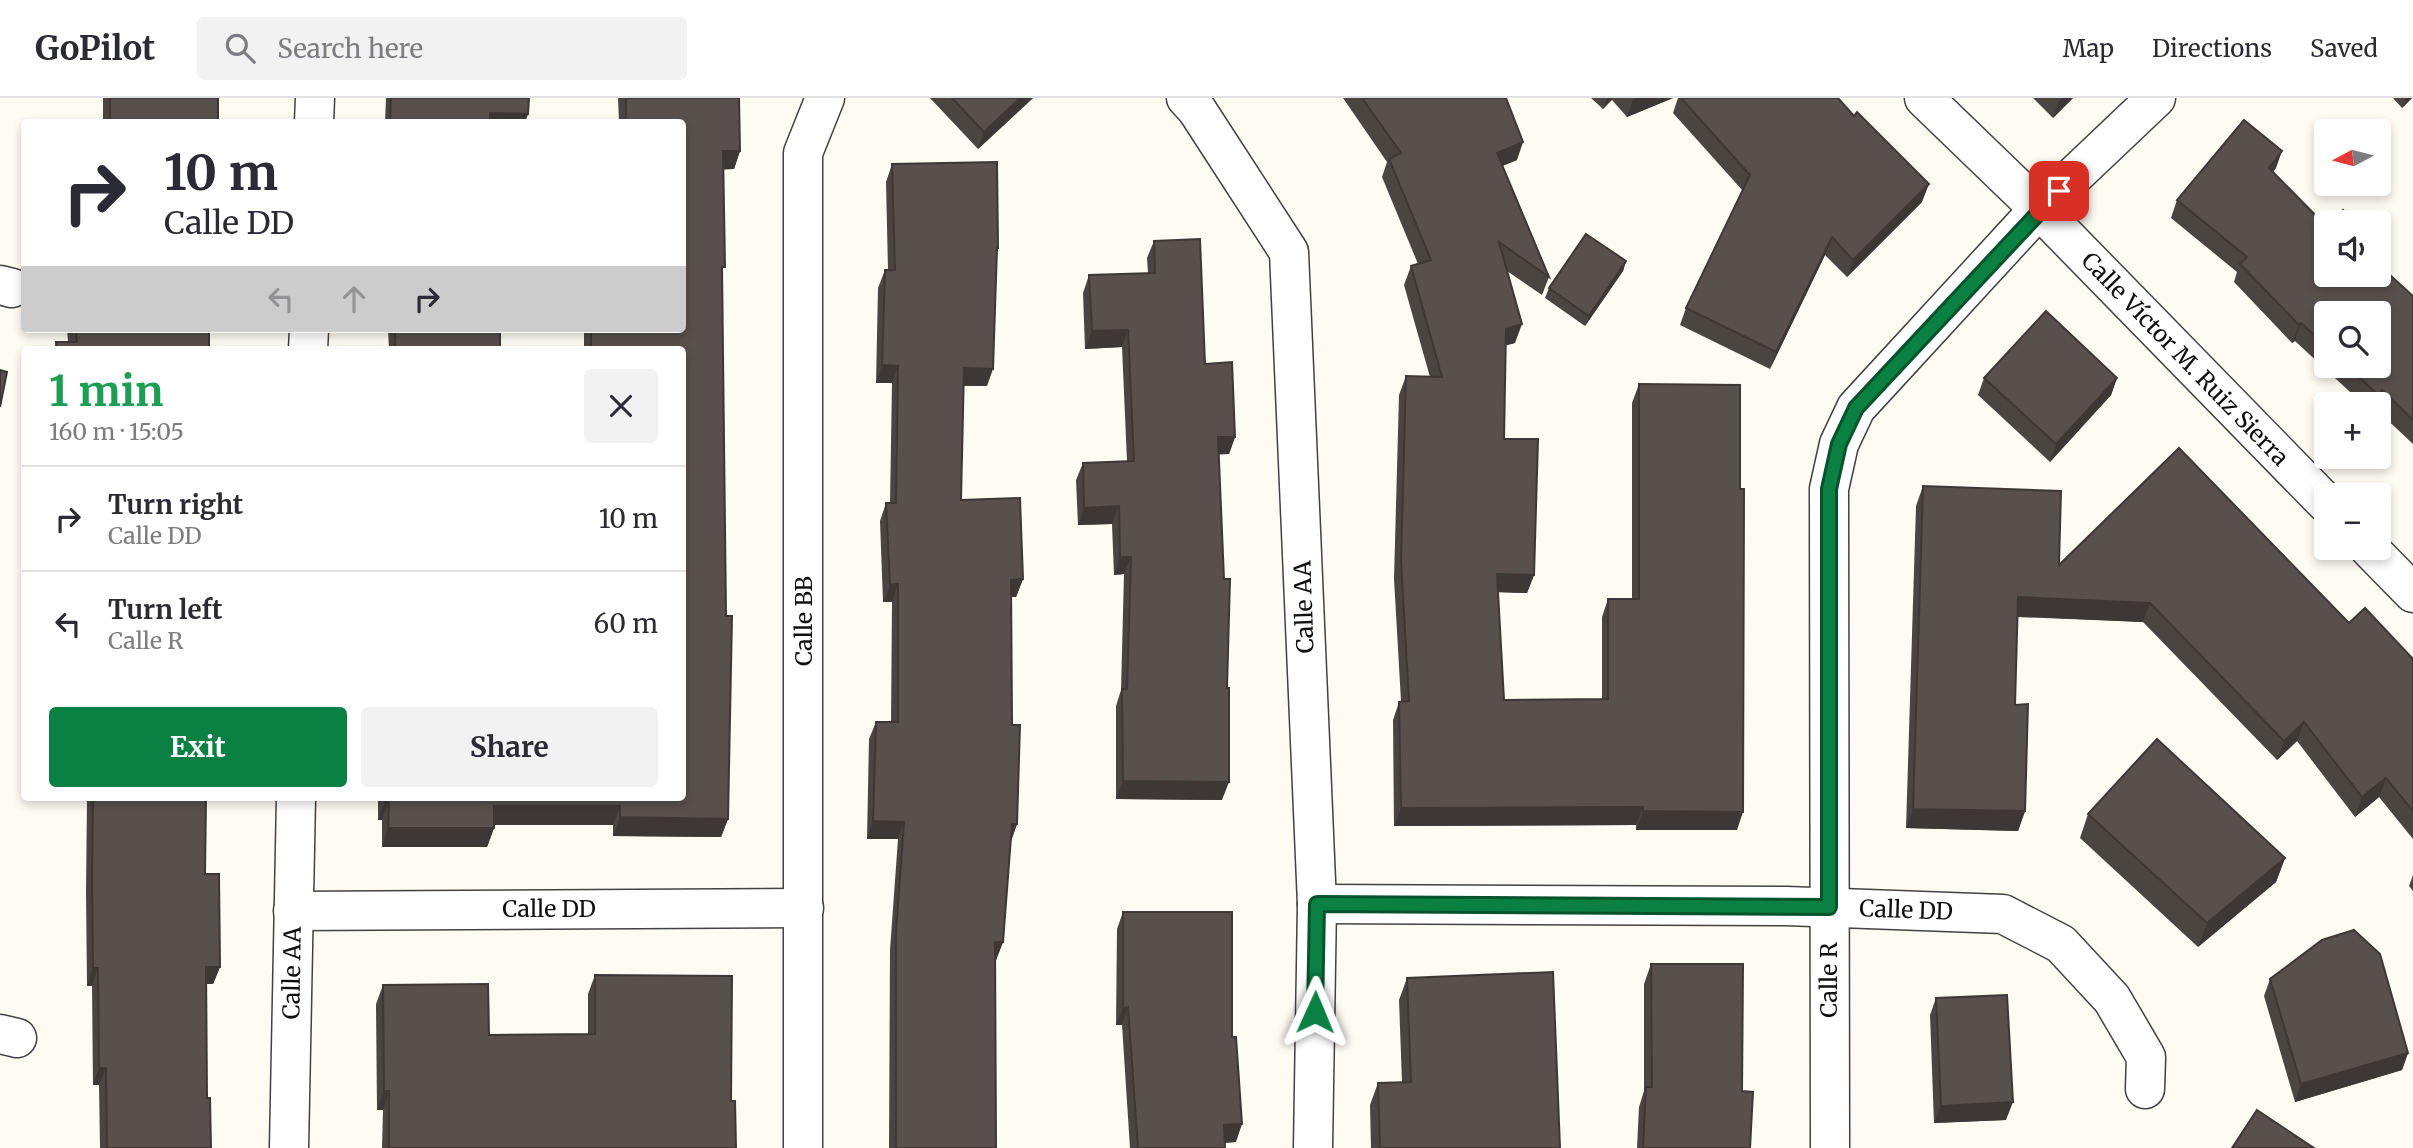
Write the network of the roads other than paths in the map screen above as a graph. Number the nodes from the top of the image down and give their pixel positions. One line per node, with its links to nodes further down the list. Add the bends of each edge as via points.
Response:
1 (315, 98): 6 (street)
2 (825, 98): 14 (street, Calle BB, via 803,153)
3 (1186, 98): 12 (street, Calle AA, via 1289,252)
4 (1924, 98): 7 (street, Calle Víctor M. Ruiz Sierra)
5 (2156, 98): 7 (street, Calle R)
6 (314, 119)
7 (2039, 209): 8 (street, Calle Víctor M. Ruiz Sierra); 13 (street, Calle R, via 1856,408 1839,444 1829,489)
8 (2314, 491)
9 (2381, 560): 10 (street)
10 (2413, 593)
11 (296, 801): 15 (street, Calle AA)
12 (1317, 904): 13 (street, Calle DD); 19 (street, Calle AA)
13 (1829, 907): 16 (street, Calle DD, via 2003,914 2061,944 2112,999 2146,1057); 20 (street, Calle R)
14 (804, 908): 15 (street, Calle DD); 18 (street, Calle BB)
15 (293, 911): 17 (street, Calle AA)
16 (2145, 1089)
17 (289, 1148)
18 (803, 1148)
19 (1313, 1148)
20 (1830, 1148)

